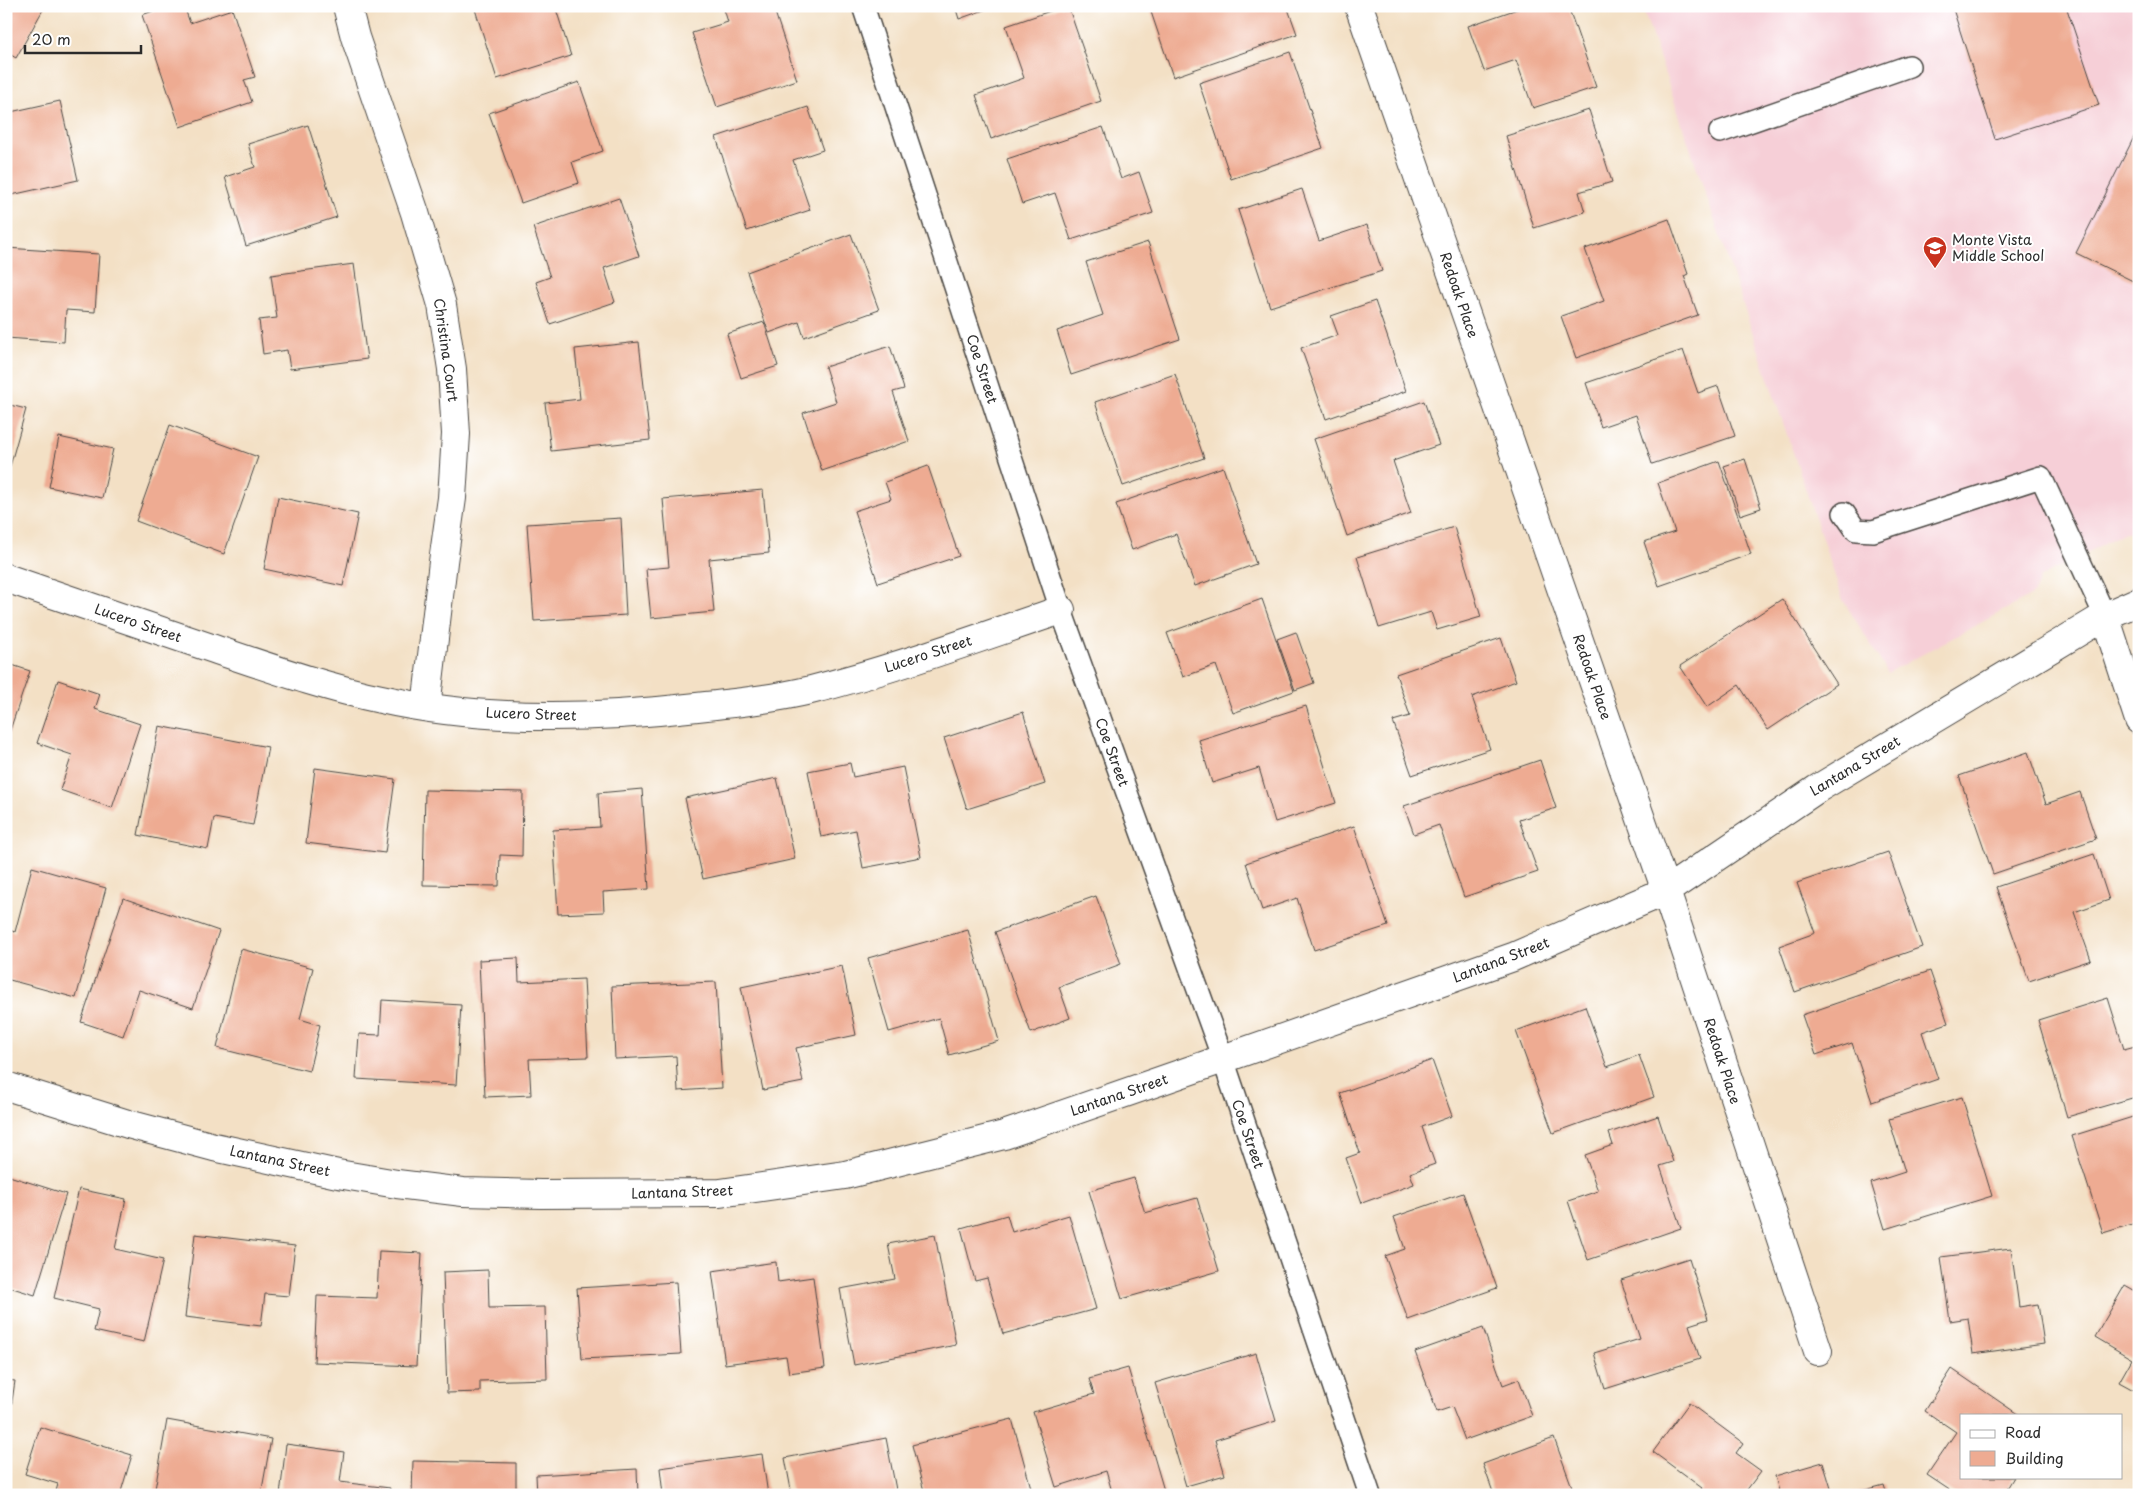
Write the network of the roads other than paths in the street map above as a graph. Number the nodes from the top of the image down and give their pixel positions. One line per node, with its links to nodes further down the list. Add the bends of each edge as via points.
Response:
1 (347, 6): 11 (street, Christina Court, via 415,213 439,296 452,369 456,434 452,498)
2 (863, 6): 9 (lane, Coe Street)
3 (1359, 6): 13 (street, Redoak Place)
4 (1909, 66): 5 (lane)
5 (1720, 132)
6 (1844, 513): 10 (lane, via 1856,530 1873,531 2041,478)
7 (6, 578): 11 (street, Lucero Street, via 280,671 380,699)
8 (2139, 601): 10 (street, Lantana Street)
9 (1061, 610): 11 (street, Lucero Street, via 810,690 749,701 631,714 574,716); 14 (lane, Coe Street)
10 (2105, 616): 12 (street); 13 (street, Lantana Street, via 1817,789)
11 (426, 707)
12 (2139, 720)
13 (1666, 891): 14 (street, Lantana Street, via 1513,957); 16 (street, Redoak Place)
14 (1223, 1059): 15 (street, Lantana Street, via 1004,1135 845,1175 720,1194 463,1192 397,1184 214,1147); 17 (lane, Coe Street)
15 (6, 1086)
16 (1818, 1351)
17 (1370, 1495)

